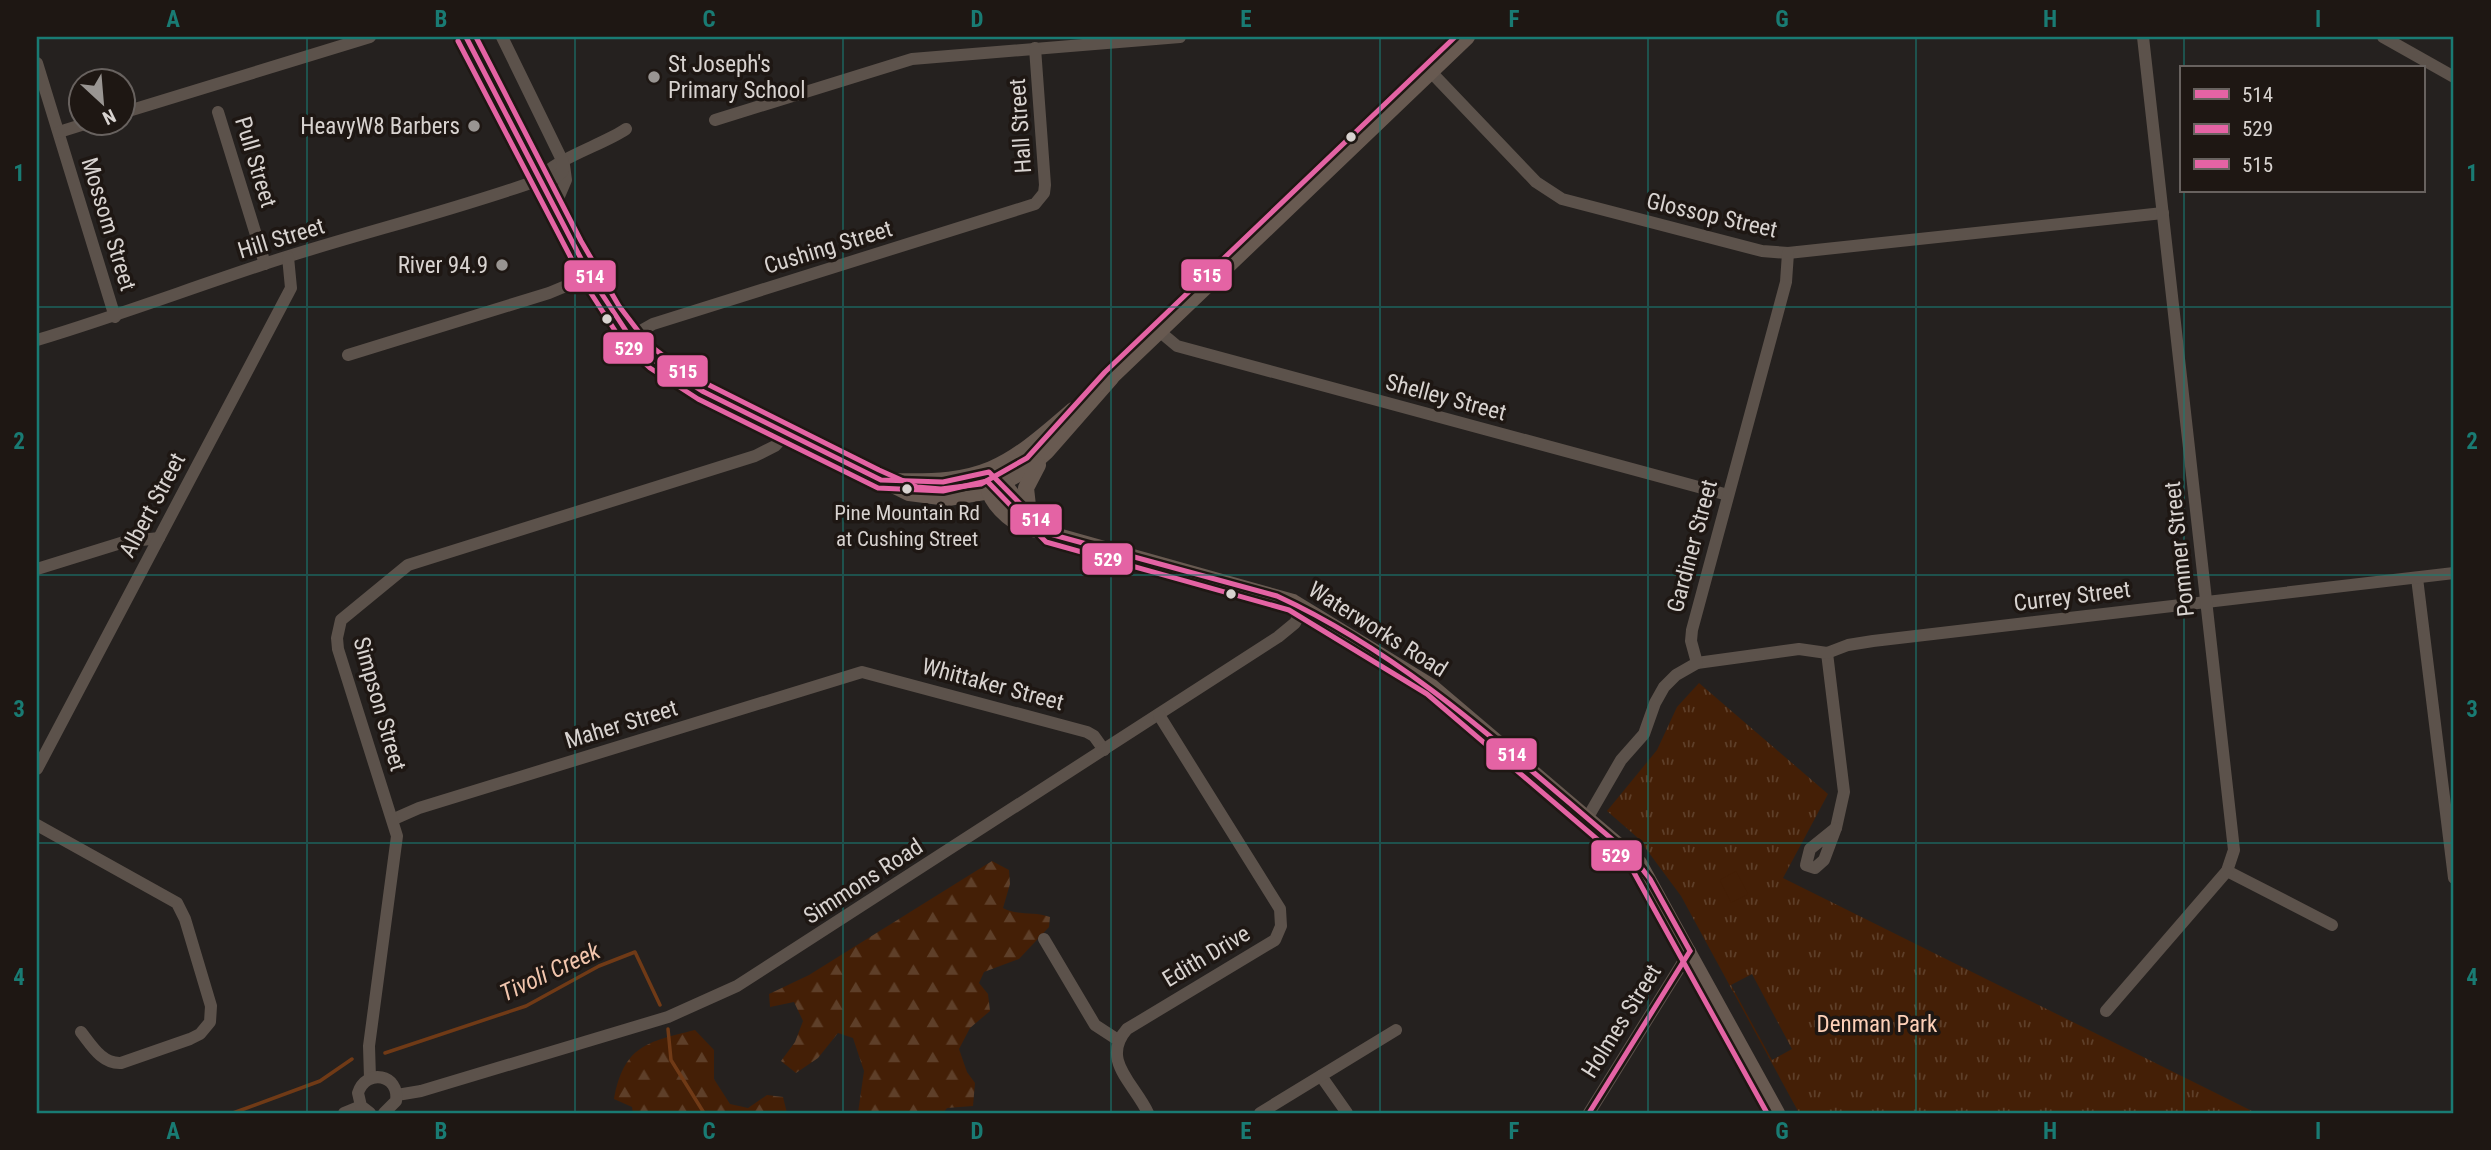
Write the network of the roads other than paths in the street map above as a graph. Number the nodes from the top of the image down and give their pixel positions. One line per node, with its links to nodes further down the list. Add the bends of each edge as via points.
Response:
1 (370, 37): 12 (street)
2 (466, 37): 19 (main road)
3 (502, 37): 18 (street)
4 (1180, 37): 8 (street)
5 (1467, 37): 10 (main road)
6 (2143, 37): 22 (street, Pommer Street)
7 (2384, 37): 11 (street)
8 (1035, 48): 14 (street, via 912,59); 20 (street, Hall Street, via 1045,185)
9 (37, 62): 17 (street, Mossom Street)
10 (1431, 72): 23 (street, Glossop Street, via 1536,182 1562,199 1762,251); 28 (main road)
11 (2454, 77)
12 (136, 109)
13 (218, 112): 25 (street, Pull Street)
14 (715, 120)
15 (626, 129): 18 (street, Hill Street)
16 (66, 130): 17 (street)
17 (59, 132): 27 (street, Mossom Street)
18 (564, 163): 19 (street, Hill Street, via 564,170 554,178); 21 (street, via 566,180)
19 (539, 180): 21 (main road); 24 (street, Hill Street)
20 (1040, 199): 29 (street, Cushing Street, via 1028,207 653,324)
21 (554, 208): 26 (main road)
22 (2163, 213): 23 (street, Glossop Street); 46 (street, Pommer Street)
23 (1788, 253): 39 (street, Gardiner Street, via 1786,282)
24 (288, 257): 25 (street, Hill Street); 42 (street, Albert Street, via 291,288)
25 (265, 264): 27 (street, Hill Street)
26 (590, 276): 29 (main road); 31 (street)
27 (115, 317): 30 (street, Hill Street)
28 (1159, 331): 32 (main road); 39 (street, Shelley Street, via 1177,346)
29 (630, 337): 33 (main road, via 682,380)
30 (37, 340)
31 (348, 355)
32 (1111, 378): 34 (main road); 35 (main road, via 1028,450)
33 (787, 433): 36 (main road); 55 (street, Simpson Street, via 775,446 755,456 408,565 350,610 338,628 338,649)
34 (1047, 452): 37 (main road); 40 (main road, via 1026,488)
35 (989, 472): 36 (main road, via 943,482); 37 (main road, Waterworks Road); 38 (main road)
36 (881, 480): 38 (main road, via 927,498)
37 (1004, 484): 38 (main road); 40 (main road, Waterworks Road)
38 (988, 491): 41 (main road, Waterworks Road, via 1017,524)
39 (1728, 495): 49 (street, Gardiner Street, via 1692,629)
40 (1029, 515): 41 (main road, Waterworks Road)
41 (1050, 534): 47 (main road, Waterworks Road, via 1277,596)
42 (159, 538): 43 (street, via 124,542); 53 (street, Albert Street)
43 (37, 569)
44 (2454, 573): 45 (street, Currey Street)
45 (2417, 578): 46 (street, Currey Street); 59 (street)
46 (2206, 602): 48 (street, Currey Street, via 1863,642); 58 (street, Pommer Street, via 2234,850)
47 (1303, 608): 51 (street, Simmons Road, via 1285,632); 54 (main road, Waterworks Road, via 1432,687)
48 (1827, 653): 49 (street, Currey Street, via 1799,649); 57 (street, via 1844,792)
49 (1697, 663): 54 (street, via 1664,687 1644,734 1621,760)
50 (862, 672): 52 (street, Whittaker Street, via 1080,730 1094,736); 55 (street, Maher Street)
51 (1158, 715): 52 (street, Simmons Road); 66 (street, Edith Drive, via 1280,909 1282,926 1275,940 1127,1029)
52 (1104, 751): 69 (street, Simmons Road, via 706,1002)
53 (37, 769)
54 (1588, 817): 62 (main road, Waterworks Road, via 1644,870)
55 (394, 819): 67 (street, Simpson Street, via 397,836)
56 (37, 825): 65 (street, via 177,903 211,1006 210,1022 200,1034 121,1063 100,1056)
57 (1836, 828)
58 (2227, 872): 60 (street); 63 (street)
59 (2454, 877)
60 (2332, 925)
61 (1044, 939): 66 (street, via 1095,1024)
62 (1690, 951): 76 (street, Holmes Street); 77 (main road, Waterworks Road)
63 (2106, 1011)
64 (1396, 1030): 68 (street)
65 (81, 1032)
66 (1118, 1040): 73 (street, via 1114,1050 1118,1062)
67 (369, 1071): 69 (street, via 388,1079); 70 (street, Simpson Street, via 360,1087)
68 (1321, 1076): 74 (street); 75 (street)
69 (397, 1096): 72 (street, via 393,1107)
70 (365, 1109): 71 (street)
71 (344, 1113)
72 (384, 1113)
73 (1148, 1113)
74 (1260, 1113)
75 (1347, 1113)
76 (1589, 1113)
77 (1777, 1113)

